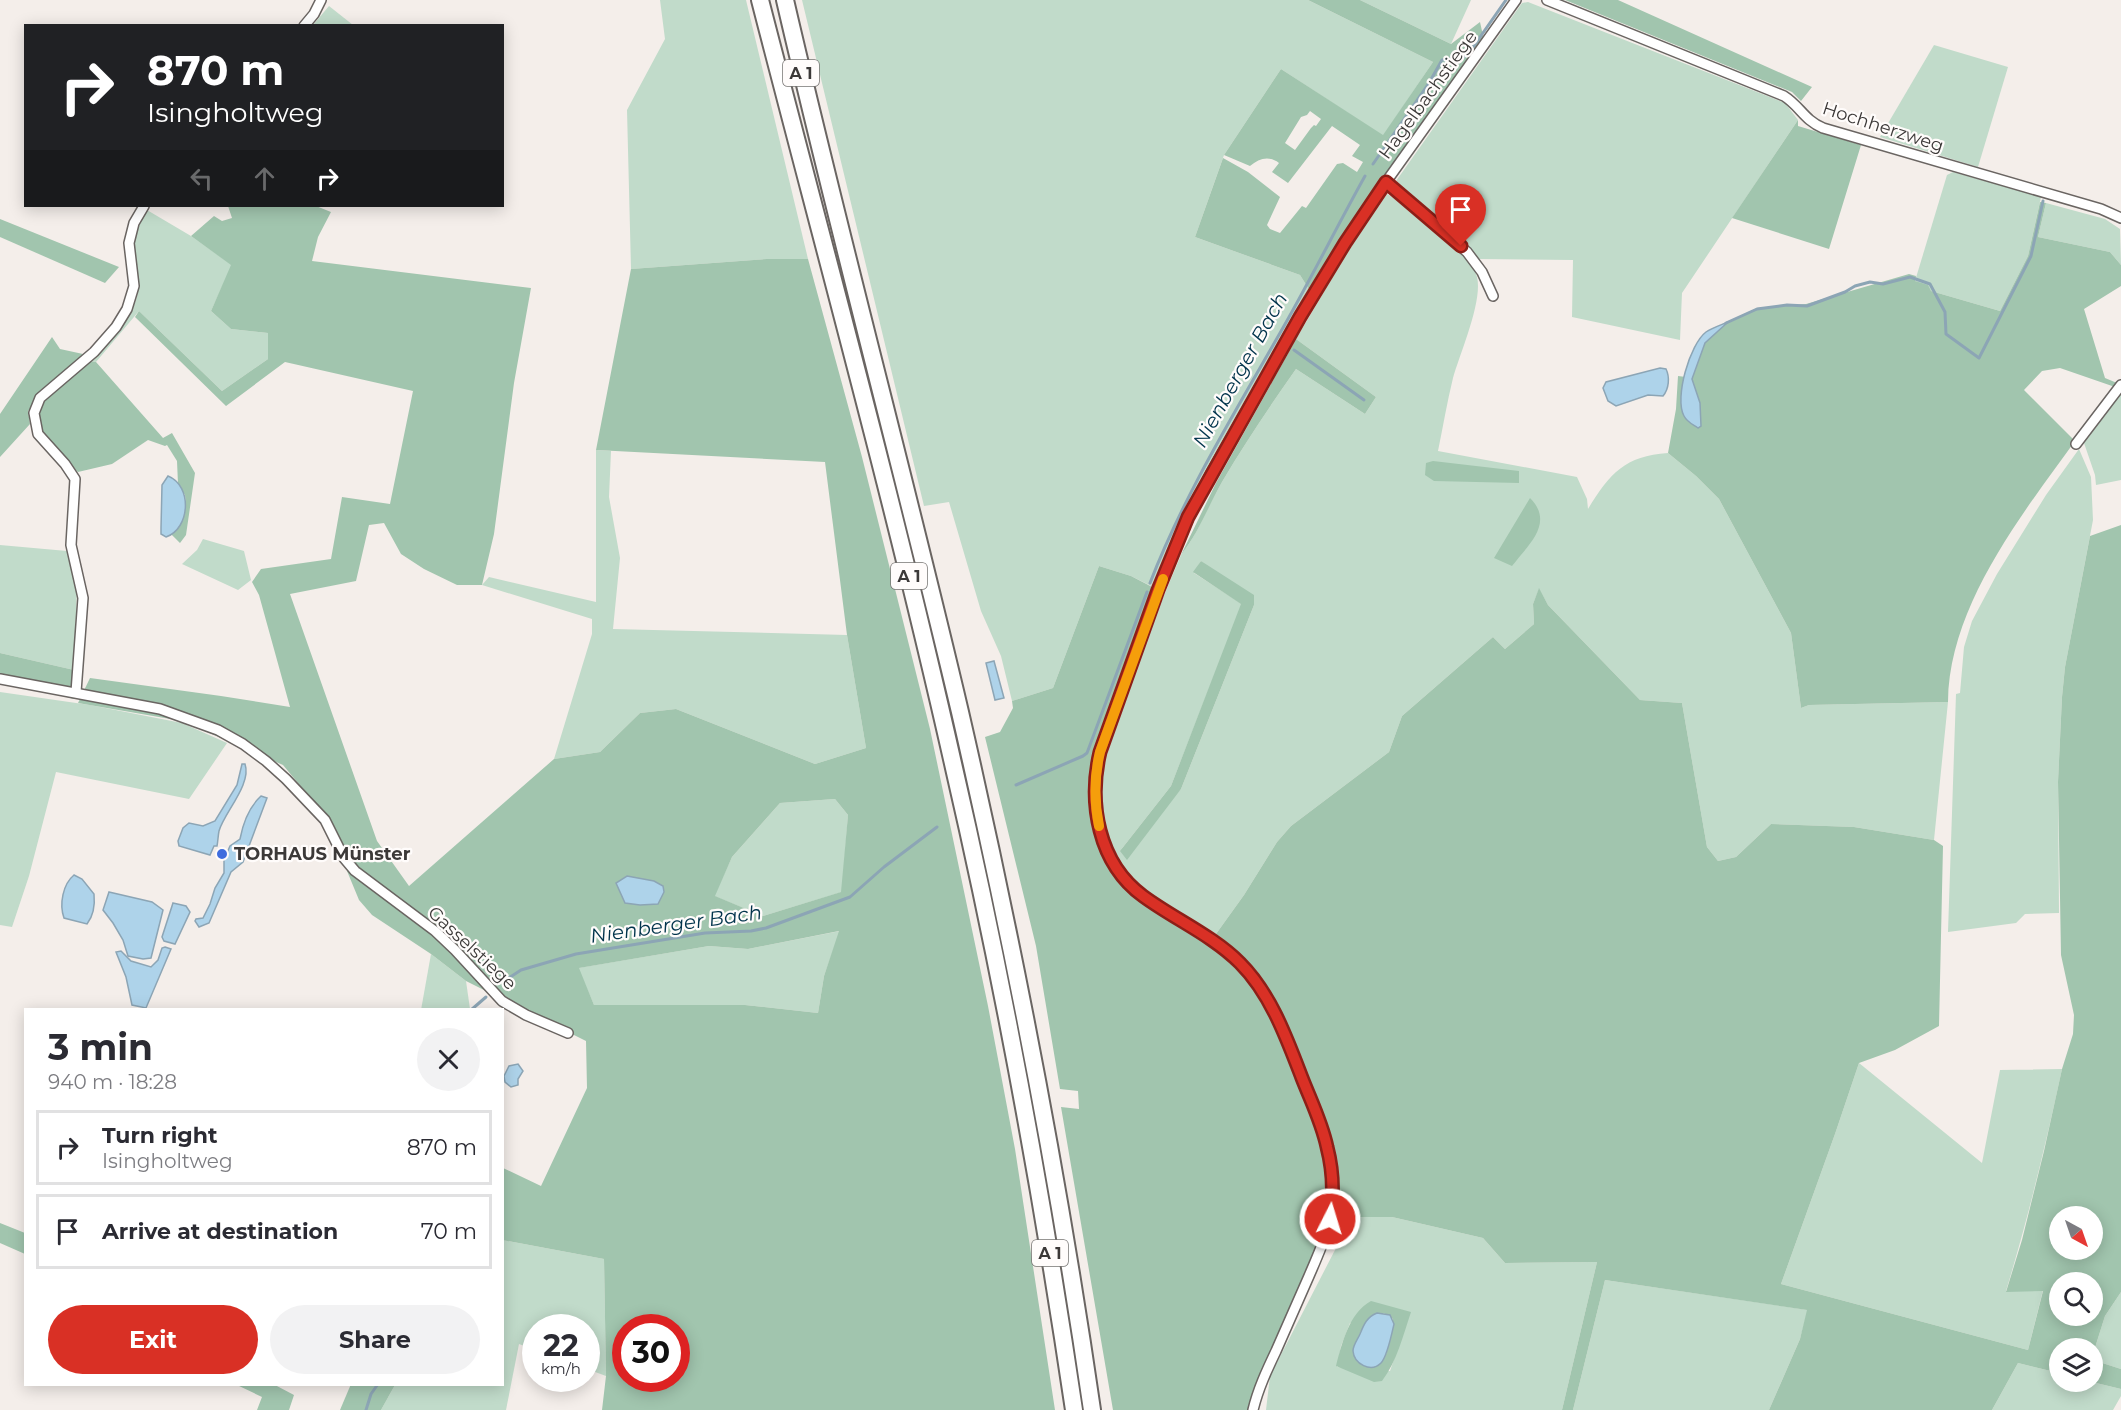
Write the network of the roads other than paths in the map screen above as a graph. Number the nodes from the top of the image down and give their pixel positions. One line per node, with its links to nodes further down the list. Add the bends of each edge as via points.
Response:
1 (321, 0): 6 (street)
2 (760, 0): 16 (highway, A 1, via 871,427 981,887 1021,1090)
3 (784, 0): 17 (highway, A 1, via 959,709 1013,954)
4 (1516, 0): 7 (street, Hagelbachstiege)
5 (1547, 0): 9 (street, Hochherzweg, via 1784,96 1810,122 1823,128)
6 (306, 24)
7 (1386, 182): 10 (street, via 1467,252); 18 (street, Hagelbachstiege, via 1300,317 1188,517 1150,611 1096,769 1094,790 1099,825 1118,870 1145,898 1202,933 1253,978 1287,1041 1327,1147 1333,1200 1327,1233)
8 (143, 207): 14 (street, via 129,243 134,286 127,309 100,345 40,398 34,413 38,434 75,479 71,546 83,598)
9 (2121, 218)
10 (1493, 296)
11 (2121, 385): 12 (street)
12 (2076, 444)
13 (0, 679): 14 (street, Gasselstiege)
14 (76, 692): 15 (street, Gasselstiege, via 160,709 218,730 243,744 266,761 325,820 355,871 435,931 502,1001)
15 (568, 1033)
16 (1074, 1410)
17 (1092, 1410)
18 (1253, 1410)

